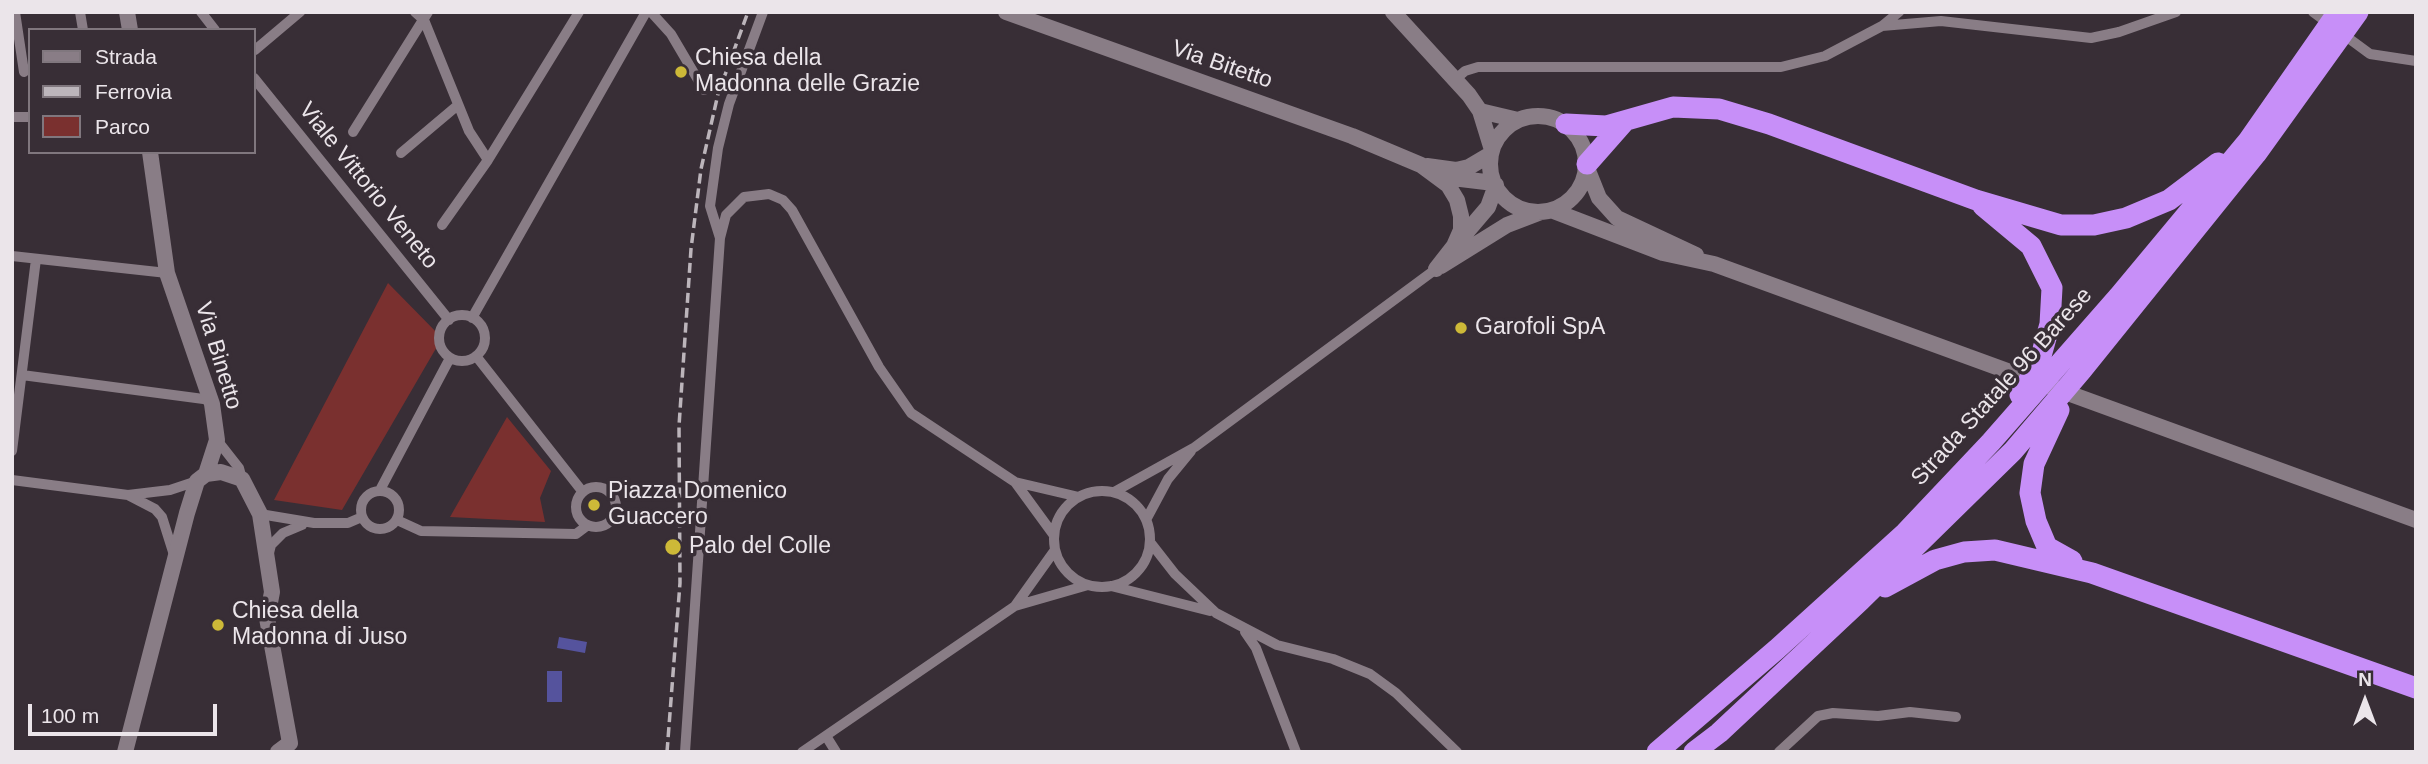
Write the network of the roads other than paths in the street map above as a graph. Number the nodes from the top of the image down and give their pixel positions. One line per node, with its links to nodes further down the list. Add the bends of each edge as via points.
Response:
1 (15, 12): 20 (street)
2 (201, 12): 17 (street)
3 (300, 12): 18 (street)
4 (579, 12): 34 (street)
5 (649, 12): 15 (street); 49 (street)
6 (762, 12): 42 (street, via 718,148 710,206)
7 (1006, 12): 35 (street, Via Bitetto)
8 (1393, 12): 21 (street)
9 (1899, 12): 16 (street)
10 (2176, 12): 16 (street, via 2091,38 1941,21)
11 (2313, 12): 19 (street, via 2370,54)
12 (2338, 12): 30 (highway, Strada Statale 96 Barese)
13 (2358, 12): 53 (highway, Strada Statale 96 Barese, via 2256,154)
14 (422, 15): 24 (street); 29 (street)
15 (663, 16): 23 (street)
16 (1882, 26): 21 (street, via 1825,56 1781,67 1478,67)
17 (213, 28)
18 (256, 49)
19 (2416, 61)
20 (22, 73)
21 (1457, 78): 25 (street)
22 (256, 80): 50 (street, Viale Vittorio Veneto)
23 (704, 90)
24 (458, 105): 32 (street); 34 (street)
25 (1480, 111): 26 (street); 31 (street)
26 (1518, 120): 28 (street, via 1542,116); 31 (street)
27 (1624, 122): 28 (highway); 36 (highway); 39 (highway, via 1673,107 1719,109)
28 (1566, 124): 36 (street, via 1581,142)
29 (353, 132)
30 (2248, 141): 39 (highway, via 2169,200 2094,225 2061,225); 57 (highway, Strada Statale 96 Barese)
31 (1492, 152): 35 (street, via 1456,170); 38 (street)
32 (401, 153)
33 (150, 154): 48 (street, Via Binetto)
34 (488, 160): 41 (street)
35 (1421, 165): 37 (street)
36 (1587, 166): 40 (street, via 1576,194); 46 (street, via 1599,198 1617,218)
37 (1439, 176): 38 (street); 43 (street, via 1457,200 1461,216)
38 (1495, 184): 40 (street, via 1516,206); 43 (street, via 1488,207)
39 (1976, 200): 57 (highway, via 2031,246 2052,288 2050,324 2039,363)
40 (1548, 211): 46 (street, via 1663,253); 47 (street, via 1507,225)
41 (442, 225)
42 (720, 238): 63 (street, via 726,215 744,197 761,193 783,200 879,367 911,412); 92 (street)
43 (1454, 246): 47 (street)
44 (12, 256): 45 (street)
45 (36, 259): 48 (street); 54 (street)
46 (1714, 264): 73 (street)
47 (1436, 269): 58 (street)
48 (167, 273): 55 (street, Via Binetto)
49 (472, 318): 50 (street); 51 (street, via 485,335)
50 (449, 320): 52 (street, via 439,336)
51 (477, 356): 52 (street, via 463,361); 65 (street)
52 (450, 358): 64 (street)
53 (2082, 370): 81 (highway, via 2046,433 2034,464 2030,493 2047,547); 84 (highway, Strada Statale 96 Barese, via 2013,450)
54 (22, 375): 55 (street); 59 (street)
55 (211, 400): 56 (street, Via Binetto)
56 (218, 440): 60 (street, Via Binetto); 61 (street)
57 (1992, 442): 98 (highway, Strada Statale 96 Barese, via 1895,542)
58 (1195, 447): 66 (street); 72 (street, via 1168,479)
59 (12, 451)
60 (202, 478): 61 (street, via 221,472); 67 (street, via 170,490); 79 (street, Via Binetto)
61 (242, 479): 69 (street)
62 (12, 480): 67 (street)
63 (1015, 482): 68 (street); 76 (street)
64 (380, 490): 70 (street, via 366,496); 71 (street, via 396,498)
65 (582, 491): 75 (street, via 575,510); 75 (street, via 602,487 615,501 611,520 600,526)
66 (1114, 492): 68 (street); 72 (street, via 1133,503)
67 (128, 495): 79 (street, via 162,517)
68 (1079, 497): 76 (street, via 1058,519)
69 (260, 514): 74 (street); 80 (street)
70 (362, 517): 71 (street, via 379,529); 74 (street, via 348,523)
71 (397, 520): 75 (street, via 421,531 576,534)
72 (1146, 520): 77 (street)
73 (2416, 520)
74 (308, 523): 80 (street, via 283,533 271,545)
75 (588, 525)
76 (1054, 534): 78 (street)
77 (1150, 542): 83 (street, via 1138,571); 86 (street)
78 (1055, 550): 82 (street, via 1066,572); 85 (street)
79 (174, 562): 93 (street, Via Binetto)
80 (267, 563): 91 (street, via 272,592 267,618)
81 (2092, 573): 84 (highway, via 1995,550 1964,552 1935,560); 88 (highway)
82 (1088, 585): 83 (street); 85 (street)
83 (1111, 586): 86 (street)
84 (1861, 600): 99 (highway, Strada Statale 96 Barese)
85 (1015, 606): 90 (street)
86 (1216, 613): 87 (street)
87 (1243, 630): 96 (street, via 1256,648); 97 (street, via 1370,674)
88 (2416, 688)
89 (1956, 717): 100 (street, via 1910,712 1878,716 1833,713 1818,716)
90 (826, 736): 94 (street); 95 (street)
91 (287, 749)
92 (687, 749)
93 (125, 752)
94 (802, 752)
95 (836, 752)
96 (1296, 752)
97 (1457, 752)
98 (1657, 752)
99 (1694, 752)
100 (1779, 752)

